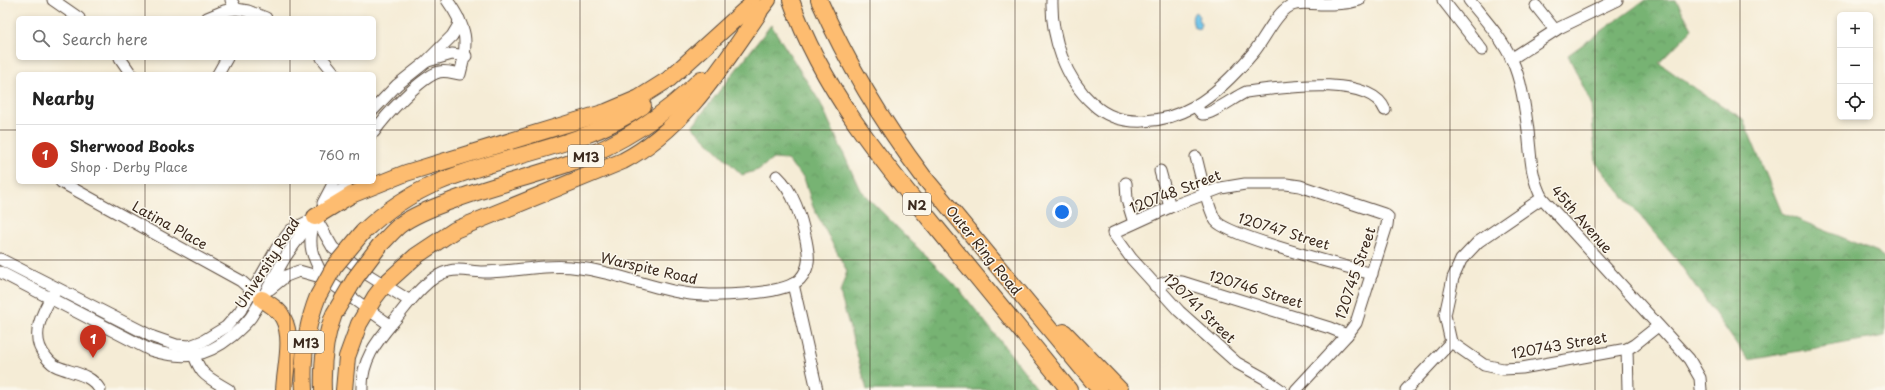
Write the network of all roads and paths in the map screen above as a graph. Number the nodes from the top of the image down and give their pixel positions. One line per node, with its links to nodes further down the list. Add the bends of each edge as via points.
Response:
1 (53, 0): 14 (street)
2 (447, 0): 16 (street)
3 (791, 0): 75 (highway, Outer Ring Road / N2, via 817,57 864,135)
4 (819, 0): 48 (highway, Outer Ring Road / N2, via 843,53 884,121 923,176)
5 (1052, 0): 28 (street, via 1053,27 1063,60 1088,100 1096,107 1122,120 1146,121 1173,115)
6 (1359, 0): 28 (street, via 1339,4 1301,3 1290,6 1278,17 1246,61 1213,93)
7 (1443, 0): 18 (street)
8 (1469, 0): 23 (street, 45th Avenue)
9 (1617, 0): 17 (street)
10 (234, 5): 13 (street); 15 (street)
11 (758, 6): 36 (highway, via 669,79 623,106); 53 (highway, via 705,88 674,124 642,151 455,230 416,256); 70 (highway, M13, bridge, via 675,84 635,112 584,137 438,182 396,205 363,232 334,267 312,311 306,339); 71 (highway, M13, bridge, via 695,85 633,134 568,163 464,196 416,215 399,226 380,245 356,277 334,314 324,347)
12 (1536, 6): 17 (street)
13 (250, 15)
14 (76, 16)
15 (212, 16)
16 (459, 19): 19 (street, via 465,36); 24 (street, via 452,36)
17 (1555, 30): 23 (street)
18 (1482, 50)
19 (466, 56): 24 (street, via 445,55); 31 (street, via 460,74 439,72 430,77 406,96)
20 (121, 60): 25 (street)
21 (226, 60): 26 (street)
22 (324, 60): 27 (street)
23 (1512, 60): 42 (street, 45th Avenue, via 1523,96 1533,175)
24 (426, 62): 29 (street, via 397,85)
25 (130, 72)
26 (219, 72)
27 (333, 72)
28 (1195, 106): 30 (street, via 1202,114 1208,115 1246,92 1331,86 1353,88 1369,93 1382,103)
29 (376, 109)
30 (1385, 110)
31 (377, 126)
32 (1196, 157): 41 (street, 120747 Street)
33 (1160, 171): 43 (street)
34 (376, 174): 36 (highway)
35 (777, 176): 54 (street, via 790,192 806,238 809,255 809,264 805,272)
36 (388, 180): 45 (highway, via 351,195)
37 (1126, 183): 46 (street, via 1127,200)
38 (65, 184): 57 (street, Latina Place, via 241,281)
39 (333, 184): 45 (street)
40 (346, 184): 45 (street)
41 (1207, 194): 43 (street, 120748 Street); 44 (street, 120748 Street, via 1234,186 1292,184 1378,211); 51 (street, 120747 Street, via 1209,208 1215,220 1226,229)
42 (1542, 198): 62 (street, 45th Avenue); 64 (street, via 1478,242 1461,260 1453,278 1445,316)
43 (1170, 207): 46 (street, 120748 Street)
44 (1388, 217): 51 (street, 120745 Street)
45 (314, 218): 52 (street, via 310,250); 53 (street, via 333,248); 57 (street, University Road)
46 (1134, 222): 47 (street, 120748 Street)
47 (1113, 233): 55 (street, 120741 Street)
48 (977, 241): 76 (highway, Outer Ring Road / N2); 77 (highway)
49 (0, 259): 56 (street, University Road)
50 (0, 272): 58 (street, University Road)
51 (1372, 274): 63 (street, 120745 Street, via 1359,316)
52 (324, 278): 57 (street, via 299,272 286,276); 60 (street)
53 (385, 284): 59 (street); 60 (highway)
54 (793, 284): 59 (street, Warspite Road, via 760,292 697,295 571,266 482,272 458,269 438,274); 74 (street)
55 (1155, 286): 63 (street, 120746 Street, via 1169,281 1182,282); 78 (street, 120741 Street, via 1230,357)
56 (56, 288): 58 (street); 66 (street, University Road, via 153,337)
57 (260, 294): 66 (street, University Road, via 250,318 240,330 206,353); 69 (highway, via 277,310 286,325 288,345)
58 (50, 298): 66 (street, University Road, via 150,350 162,354); 67 (street, via 38,326 37,336 42,353 55,366 86,377)
59 (410, 301): 61 (street, Warspite Road)
60 (367, 309): 61 (street); 72 (highway, via 347,357)
61 (390, 325): 73 (street, Warspite Road, via 366,362)
62 (1658, 326): 65 (street); 82 (street, 45th Avenue, via 1693,364 1700,378)
63 (1347, 335): 79 (street, 120745 Street)
64 (1451, 342): 65 (street, 120743 Street, via 1484,365 1503,369 1522,368); 80 (street)
65 (1627, 349): 81 (street)
66 (192, 350): 68 (street, via 203,374)
67 (100, 390)
68 (229, 390)
69 (284, 390)
70 (304, 390)
71 (323, 390)
72 (344, 390)
73 (362, 390)
74 (817, 390)
75 (1069, 390)
76 (1100, 390)
77 (1120, 390)
78 (1281, 390)
79 (1296, 390)
80 (1406, 390)
81 (1628, 390)
82 (1701, 390)

